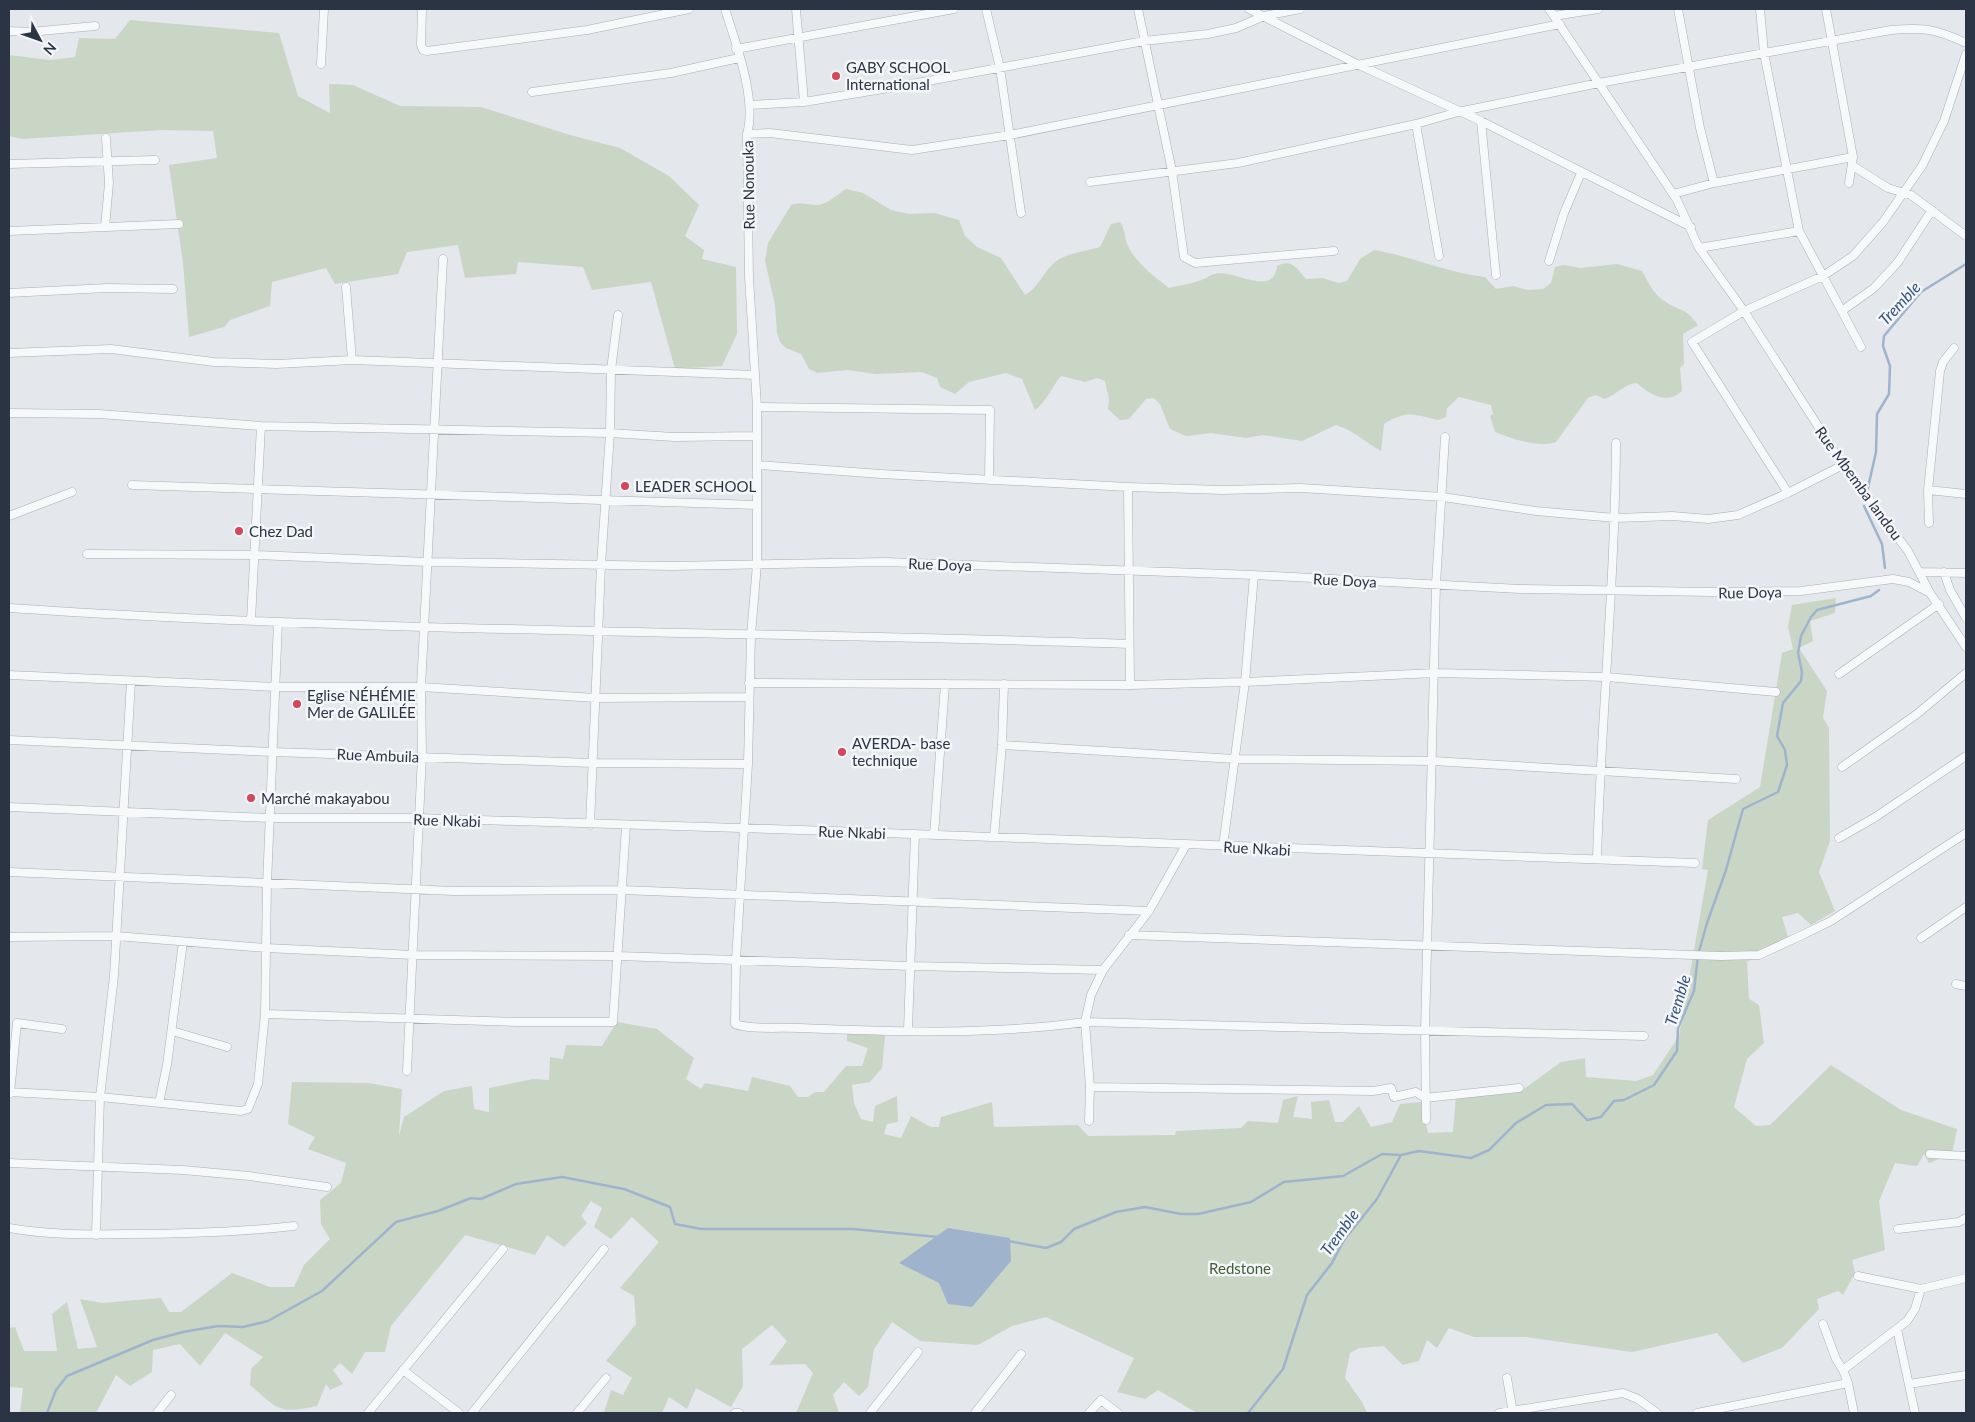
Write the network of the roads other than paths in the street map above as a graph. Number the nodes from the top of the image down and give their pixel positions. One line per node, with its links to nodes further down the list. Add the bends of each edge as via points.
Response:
1 (324, 9): 29 (street)
2 (422, 9): 3 (street, via 422,45 426,50 587,30)
3 (689, 9)
4 (725, 9): 25 (street, Rue Nonouka)
5 (796, 9): 21 (street)
6 (954, 9): 21 (street)
7 (986, 9): 32 (street)
8 (1138, 9): 22 (street)
9 (1249, 9): 16 (street)
10 (1300, 9): 16 (street)
11 (1549, 9): 17 (street, Rue Mbemba landou)
12 (1598, 9): 17 (street)
13 (1678, 9): 31 (street)
14 (1760, 9): 26 (street)
15 (1826, 9): 23 (street)
16 (1264, 16): 22 (street, via 1236,28 1208,34); 30 (street)
17 (1554, 16): 18 (street, Rue Mbemba landou)
18 (1560, 24): 30 (street); 33 (street, Rue Mbemba landou)
19 (95, 26): 20 (street)
20 (9, 31)
21 (799, 38): 25 (street); 35 (street)
22 (1144, 41): 32 (street); 36 (street)
23 (1832, 42): 24 (street, via 1913,28 1939,30); 26 (street); 44 (street)
24 (1966, 43)
25 (736, 49): 28 (street, Rue Nonouka)
26 (1764, 53): 31 (street); 49 (street)
27 (1966, 54): 55 (street, via 1944,121 1922,166)
28 (739, 58): 34 (street, via 671,73); 37 (street, Rue Nonouka)
29 (321, 64)
30 (1357, 64): 36 (street); 38 (street)
31 (1689, 66): 33 (street); 53 (street)
32 (1000, 68): 35 (street); 42 (street)
33 (1599, 83): 38 (street); 56 (street, Rue Mbemba landou)
34 (532, 92)
35 (804, 102): 37 (street)
36 (1158, 105): 42 (street); 50 (street)
37 (750, 106): 41 (street, Rue Nonouka)
38 (1458, 112): 39 (street); 40 (street)
39 (1481, 121): 51 (street); 70 (street)
40 (1416, 124): 50 (street, via 1238,163); 67 (street)
41 (747, 134): 42 (street, via 770,133 912,150); 84 (street, Rue Nonouka)
42 (1010, 135): 58 (street)
43 (106, 138): 45 (street)
44 (1853, 157): 48 (street); 49 (street)
45 (108, 160): 46 (street); 47 (street); 60 (street)
46 (155, 160)
47 (9, 164)
48 (1853, 166): 54 (street); 55 (street, via 1888,188)
49 (1787, 169): 53 (street); 63 (street)
50 (1172, 172): 52 (street); 66 (street, via 1182,253 1187,260 1196,263)
51 (1581, 173): 61 (street); 69 (street)
52 (1090, 182)
53 (1714, 183): 56 (street)
54 (1849, 183)
55 (1903, 193): 57 (street); 71 (street, via 1853,256)
56 (1673, 194): 61 (street, Rue Mbemba landou)
57 (1932, 210): 64 (street); 75 (street, via 1898,262 1874,288)
58 (1021, 213)
59 (179, 224): 60 (street)
60 (105, 227): 62 (street)
61 (1691, 227): 65 (street, Rue Mbemba landou)
62 (9, 231)
63 (1800, 231): 65 (street); 71 (street)
64 (1966, 236)
65 (1699, 248): 76 (street, Rue Mbemba landou)
66 (1334, 251)
67 (1438, 256)
68 (443, 259): 82 (street)
69 (1549, 261)
70 (1496, 275)
71 (1823, 276): 75 (street); 76 (street)
72 (346, 287): 81 (street)
73 (174, 289): 74 (street, via 108,288)
74 (9, 293)
75 (1843, 310): 78 (street)
76 (1744, 311): 94 (street, Rue Mbemba landou); 101 (street, via 1696,338 1692,346)
77 (618, 315): 83 (street)
78 (1861, 347)
79 (1954, 348): 99 (street, via 1940,372)
80 (9, 353): 81 (street, via 111,349 214,362 277,364)
81 (352, 360): 82 (street)
82 (438, 365): 83 (street); 88 (street)
83 (611, 370): 84 (street); 89 (street)
84 (755, 375): 85 (street, Rue Nonouka)
85 (757, 407): 90 (street, Rue Nonouka); 95 (street, via 990,410)
86 (9, 413): 87 (street, via 100,414)
87 (261, 426): 88 (street); 98 (street)
88 (435, 429): 89 (street); 102 (street)
89 (610, 432): 90 (street, via 674,437); 105 (street)
90 (757, 436): 93 (street, Rue Nonouka)
91 (1445, 437): 104 (street)
92 (1616, 443): 109 (street)
93 (757, 464): 95 (street); 106 (street, Rue Nonouka)
94 (1843, 465): 101 (street); 117 (street, Rue Mbemba landou)
95 (989, 480): 97 (street)
96 (132, 485): 98 (street)
97 (1128, 487): 104 (street, via 1301,488); 116 (street)
98 (259, 490): 102 (street); 112 (street)
99 (1928, 490): 103 (street); 110 (street)
100 (72, 492): 108 (street)
101 (1788, 493): 109 (street, via 1732,517)
102 (432, 494): 105 (street); 113 (street)
103 (1966, 494)
104 (1443, 497): 109 (street, via 1536,511); 121 (street)
105 (606, 501): 106 (street); 115 (street)
106 (757, 504): 114 (street, Rue Nonouka)
107 (9, 506): 108 (street)
108 (10, 516)
109 (1615, 518): 122 (street)
110 (1929, 523)
111 (87, 554): 112 (street, Rue Doya)
112 (256, 555): 113 (street, Rue Doya); 127 (street)
113 (428, 562): 115 (street, Rue Doya); 129 (street)
114 (756, 564): 115 (street, Rue Doya); 116 (street, Rue Doya, via 886,562); 131 (street, Rue Nonouka)
115 (601, 565): 130 (street)
116 (1128, 570): 120 (street, Rue Doya); 132 (street)
117 (1921, 572): 118 (street); 123 (street, Rue Mbemba landou)
118 (1944, 572): 119 (street); 126 (street)
119 (1966, 573)
120 (1254, 575): 121 (street, Rue Doya); 140 (street)
121 (1436, 584): 122 (street, Rue Doya); 135 (street)
122 (1611, 591): 123 (street, Rue Doya, via 1765,593 1836,588 1893,579 1908,582); 138 (street)
123 (1930, 593): 124 (street, Rue Mbemba landou)
124 (1939, 604): 133 (street, Rue Mbemba landou); 136 (street)
125 (9, 608): 127 (street)
126 (1966, 618)
127 (251, 620): 128 (street)
128 (278, 622): 129 (street); 145 (street)
129 (425, 628): 130 (street); 146 (street)
130 (600, 629): 131 (street); 149 (street)
131 (751, 634): 132 (street); 141 (street, Rue Nonouka)
132 (1129, 644): 144 (street)
133 (1966, 647)
134 (1966, 672): 160 (street, via 1917,714)
135 (1435, 673): 138 (street); 140 (street); 157 (street)
136 (1839, 674)
137 (9, 675): 139 (street)
138 (1607, 677): 147 (street); 161 (street)
139 (131, 680): 145 (street); 151 (street)
140 (1245, 682): 144 (street); 156 (street)
141 (749, 683): 142 (street); 148 (street, Rue Nonouka)
142 (945, 684): 143 (street); 172 (street)
143 (1004, 684): 144 (street); 152 (street)
144 (1130, 685)
145 (276, 687): 146 (street); 153 (street)
146 (421, 687): 149 (street); 154 (street)
147 (1776, 692)
148 (749, 697): 149 (street); 159 (street, Rue Nonouka)
149 (596, 698): 158 (street)
150 (9, 740): 151 (street, Rue Ambuila)
151 (126, 745): 153 (street, Rue Ambuila); 164 (street)
152 (1002, 745): 156 (street); 173 (street)
153 (273, 752): 154 (street, Rue Ambuila); 165 (street)
154 (422, 756): 158 (street, Rue Ambuila); 166 (street)
155 (1966, 756): 174 (street)
156 (1235, 759): 157 (street); 176 (street)
157 (1433, 760): 161 (street); 177 (street)
158 (594, 763): 159 (street, Rue Ambuila); 167 (street)
159 (748, 764): 169 (street, Rue Nonouka)
160 (1842, 767)
161 (1599, 770): 162 (street); 178 (street)
162 (1736, 779)
163 (9, 807): 164 (street, Rue Nkabi)
164 (122, 810): 165 (street, Rue Nkabi); 181 (street)
165 (270, 818): 166 (street, Rue Nkabi); 182 (street)
166 (418, 818): 167 (street, Rue Nkabi); 183 (street)
167 (590, 825): 168 (street, Rue Nkabi)
168 (626, 826): 169 (street, Rue Nkabi); 184 (street)
169 (745, 830): 171 (street, Rue Nkabi); 185 (street, Rue Nonouka)
170 (1966, 833): 194 (street, via 1831,920 1759,955)
171 (915, 834): 172 (street, Rue Nkabi); 186 (street)
172 (934, 835): 173 (street, Rue Nkabi)
173 (994, 837): 175 (street, Rue Nkabi)
174 (1839, 838)
175 (1186, 845): 176 (street, Rue Nkabi); 188 (street)
176 (1223, 846): 177 (street, Rue Nkabi)
177 (1432, 855): 178 (street, Rue Nkabi); 194 (street)
178 (1597, 859): 179 (street, Rue Nkabi)
179 (1695, 862)
180 (9, 872): 181 (street)
181 (120, 877): 182 (street); 191 (street)
182 (267, 884): 183 (street); 195 (street)
183 (415, 888): 184 (street); 196 (street)
184 (624, 890): 185 (street); 197 (street)
185 (741, 895): 186 (street); 198 (street, Rue Nonouka)
186 (912, 901): 188 (street); 199 (street)
187 (1966, 907): 192 (street)
188 (1149, 911): 189 (street)
189 (1129, 935): 194 (street); 200 (street)
190 (9, 936): 191 (street)
191 (116, 936): 193 (street); 216 (street)
192 (1921, 938)
193 (183, 942): 195 (street); 208 (street)
194 (1428, 946): 209 (street)
195 (266, 948): 196 (street); 203 (street)
196 (413, 955): 197 (street); 204 (street)
197 (618, 956): 198 (street); 204 (street, via 612,1022)
198 (736, 960): 199 (street); 207 (street, Rue Nonouka, via 734,1022 737,1025)
199 (910, 966): 200 (street); 207 (street)
200 (1103, 970): 205 (street, via 1091,994)
201 (1956, 984): 202 (street)
202 (1966, 986)
203 (265, 1014): 204 (street); 218 (street, via 258,1084 248,1109)
204 (410, 1018): 212 (street)
205 (1085, 1022): 207 (street, via 1043,1028); 209 (street); 213 (street)
206 (62, 1029): 215 (street, via 17,1023)
207 (908, 1030)
208 (172, 1031): 211 (street); 218 (street)
209 (1426, 1031): 210 (street); 217 (street)
210 (1644, 1036)
211 (227, 1047)
212 (408, 1071)
213 (1090, 1086): 217 (street, via 1373,1092 1391,1088 1394,1097 1416,1092); 220 (street)
214 (1519, 1088): 217 (street)
215 (9, 1092): 216 (street)
216 (100, 1098): 218 (street); 224 (street)
217 (1425, 1098): 219 (street)
218 (159, 1103)
219 (1426, 1120)
220 (1089, 1121)
221 (1930, 1154): 222 (street)
222 (1966, 1156)
223 (9, 1163): 224 (street)
224 (97, 1167): 225 (street, via 249,1176); 230 (street)
225 (327, 1187)
226 (1966, 1218): 229 (street, via 1959,1222)
227 (294, 1226): 230 (street, via 237,1232)
228 (9, 1228): 230 (street, via 39,1234)
229 (1898, 1229)
230 (96, 1235)
231 (503, 1249): 240 (street)
232 (604, 1249): 252 (street)
233 (1858, 1276): 235 (street)
234 (1966, 1278): 235 (street)
235 (1921, 1289): 237 (street, via 1912,1315)
236 (1823, 1324): 241 (street)
237 (1897, 1329): 241 (street); 246 (street)
238 (918, 1352): 256 (street)
239 (1021, 1354): 257 (street)
240 (403, 1370): 250 (street); 251 (street)
241 (1843, 1370): 245 (street)
242 (1966, 1375): 246 (street)
243 (606, 1378): 253 (street)
244 (1508, 1378): 248 (street)
245 (1848, 1383): 262 (street); 263 (street)
246 (1909, 1384): 264 (street)
247 (171, 1395): 249 (street)
248 (1513, 1412): 260 (street); 261 (street, via 1623,1393 1638,1399)
249 (157, 1413)
250 (368, 1413)
251 (459, 1413)
252 (472, 1413)
253 (577, 1413)
254 (735, 1413): 255 (street)
255 (739, 1413)
256 (870, 1413)
257 (976, 1413)
258 (1089, 1413): 259 (street, via 1102,1400)
259 (1118, 1413)
260 (1499, 1413)
261 (1656, 1413)
262 (1698, 1413)
263 (1854, 1413)
264 (1915, 1413)

